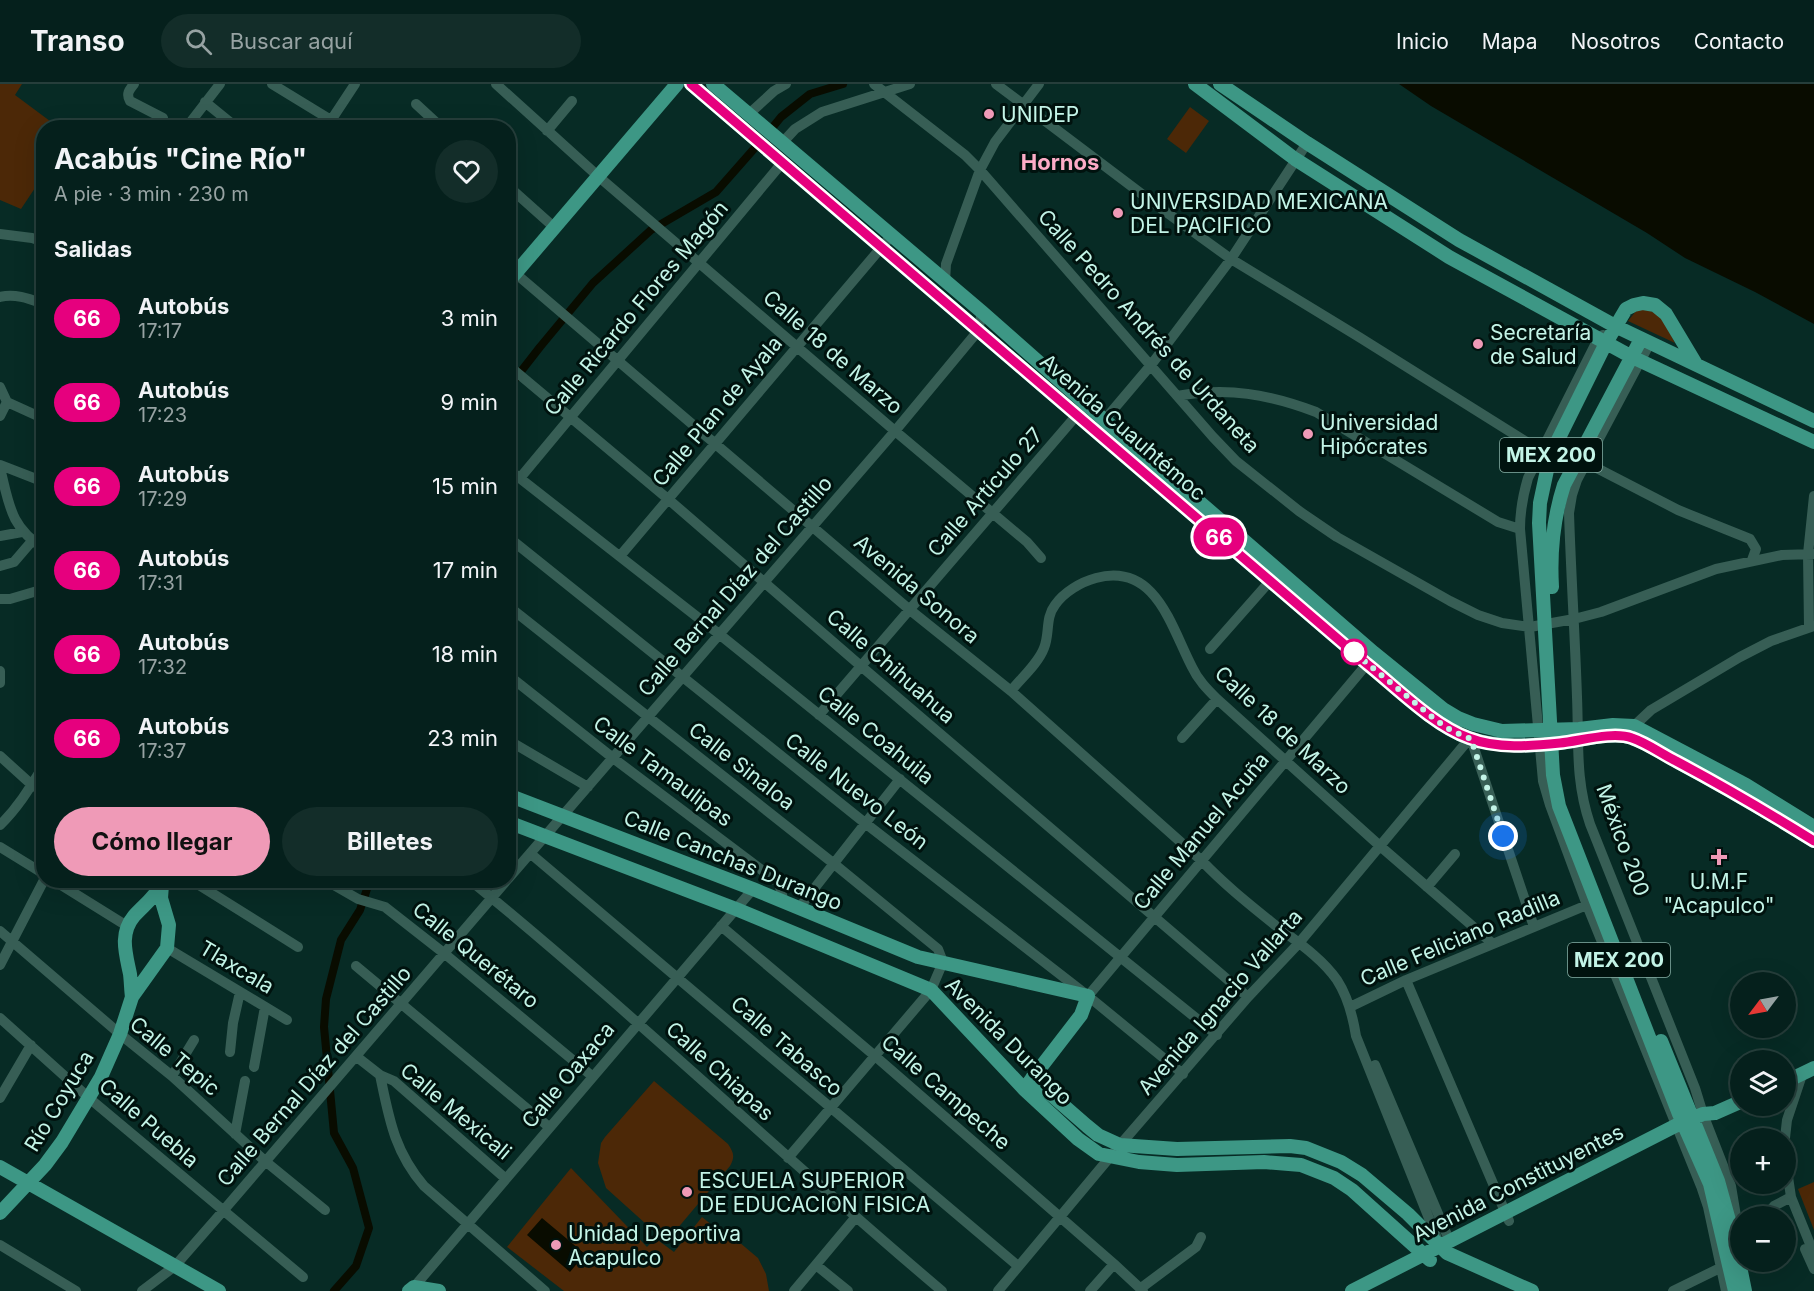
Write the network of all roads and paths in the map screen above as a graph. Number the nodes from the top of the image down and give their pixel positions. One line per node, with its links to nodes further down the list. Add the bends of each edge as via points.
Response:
1 (134, 84): 22 (street, via 129,91 130,101)
2 (220, 84): 18 (street)
3 (272, 84): 25 (street)
4 (356, 84): 26 (street)
5 (496, 84): 28 (street, Calle 18 de Marzo)
6 (677, 84): 34 (main road)
7 (691, 84): 32 (main road, Avenida Cuauhtémoc)
8 (713, 84): 21 (main road, Avenida Cuauhtémoc)
9 (786, 84): 21 (street)
10 (910, 84): 16 (street)
11 (996, 84): 20 (street)
12 (1039, 84): 20 (street)
13 (1195, 84): 31 (main road)
14 (1220, 84): 30 (main road)
15 (875, 85): 16 (street, Calle Pedro Andrés de Urdaneta)
16 (886, 93): 29 (street, via 822,112); 33 (street, Calle Pedro Andrés de Urdaneta)
17 (572, 101): 28 (street)
18 (205, 102): 23 (street); 24 (street)
19 (416, 104): 27 (street)
20 (1023, 104): 33 (street); 41 (street)
21 (749, 114): 29 (main road, Avenida Cuauhtémoc)
22 (163, 118)
23 (192, 120)
24 (227, 120)
25 (323, 120)
26 (332, 120)
27 (433, 120)
28 (547, 130): 34 (street, Calle 18 de Marzo)
29 (780, 140): 38 (main road, Avenida Cuauhtémoc)
30 (1307, 143): 31 (street); 49 (main road, via 1460,240)
31 (1295, 159): 41 (street); 51 (main road, via 1449,257)
32 (782, 163): 40 (main road, Avenida Cuauhtémoc); 42 (street, Calle Ricardo Flores Magón)
33 (980, 170): 45 (street, via 946,264); 57 (street, Calle Pedro Andrés de Urdaneta)
34 (599, 177): 36 (main road); 42 (street, Calle 18 de Marzo)
35 (516, 193): 36 (street)
36 (555, 228): 43 (main road)
37 (0, 234): 39 (street)
38 (891, 236): 40 (street, Calle Plan de Ayala); 45 (main road, Avenida Cuauhtémoc)
39 (36, 239)
40 (881, 248): 50 (main road, Avenida Cuauhtémoc); 53 (street, Calle Plan de Ayala)
41 (1231, 259): 57 (street); 71 (street)
42 (699, 263): 53 (street, Calle 18 de Marzo); 55 (street, Calle Ricardo Flores Magón)
43 (516, 269)
44 (516, 278): 55 (street, Avenida Sonora)
45 (945, 282): 48 (main road, Avenida Cuauhtémoc)
46 (0, 297): 47 (street, via 10,295)
47 (36, 301)
48 (982, 312): 50 (street, Calle Bernal Díaz del Castillo); 62 (main road, Avenida Cuauhtémoc)
49 (1615, 326): 51 (main road, MEX 200); 52 (main road); 56 (main road, via 1626,309 1643,303 1655,305 1666,314)
50 (978, 331): 62 (main road, Avenida Cuauhtémoc); 68 (street, Calle Bernal Díaz del Castillo)
51 (1602, 341): 54 (main road); 71 (street); 92 (main road, MEX 200, via 1550,456 1539,524)
52 (1646, 341): 54 (main road, MEX 200); 56 (main road)
53 (797, 345): 68 (street, Calle 18 de Marzo); 70 (street, Calle Plan de Ayala)
54 (1637, 359): 69 (main road); 72 (street, México 200); 92 (main road, MEX 200, via 1564,486 1557,506)
55 (618, 361): 65 (street, Calle Ricardo Flores Magón); 70 (street, Avenida Sonora)
56 (1696, 364): 66 (main road)
57 (1151, 365): 60 (street, Calle Pedro Andrés de Urdaneta); 67 (street)
58 (516, 371): 65 (street, Calle Chihuahua)
59 (0, 387): 61 (street)
60 (1177, 396): 81 (street, via 1226,391 1291,402 1316,412 1498,522); 101 (street, Calle Pedro Andrés de Urdaneta, via 1236,461 1337,537 1478,615)
61 (7, 402): 63 (street); 64 (street)
62 (1081, 409): 67 (main road, Avenida Cuauhtémoc); 79 (street, Calle Artículo 27)
63 (36, 415)
64 (0, 416)
65 (571, 418): 75 (street, Calle Ricardo Flores Magón); 78 (street, Calle Chihuahua)
66 (1814, 421)
67 (1101, 426): 93 (main road, Avenida Cuauhtémoc); 115 (main road, Avenida Cuauhtémoc, via 1443,709 1487,729)
68 (895, 431): 79 (street, Calle 18 de Marzo); 80 (street, Calle Bernal Díaz del Castillo)
69 (1814, 442)
70 (715, 444): 78 (street, Calle Plan de Ayala); 80 (street, Avenida Sonora)
71 (1541, 451): 81 (street, via 1523,493)
72 (1587, 463): 90 (street, via 1678,510 1749,539 1756,549); 99 (street, México 200, via 1577,480 1569,513)
73 (0, 466): 76 (street); 82 (street, via 10,507)
74 (516, 475): 75 (street, Calle Coahuila)
75 (520, 478): 88 (street, Calle Coahuila)
76 (36, 479)
77 (1814, 496): 87 (street)
78 (668, 499): 88 (street, Calle Plan de Ayala); 94 (street, Calle Chihuahua)
79 (993, 512): 89 (street, Calle 18 de Marzo); 97 (street, Calle Artículo 27)
80 (812, 526): 94 (street, Calle Bernal Díaz del Castillo); 97 (street, Avenida Sonora)
81 (1520, 529): 101 (street)
82 (22, 532): 83 (street); 84 (street)
83 (0, 536)
84 (32, 541): 85 (street); 91 (street, via 14,562)
85 (36, 543)
86 (516, 543): 107 (street, Calle Nuevo León)
87 (1811, 554): 90 (street, Calle Pedro Andrés de Urdaneta); 100 (street)
88 (620, 556): 102 (street, Calle Coahuila)
89 (1041, 558)
90 (1752, 560): 99 (street, Calle Pedro Andrés de Urdaneta)
91 (0, 566)
92 (1547, 578): 209 (main road, MEX 200, via 1552,775)
93 (1270, 581): 103 (street); 104 (main road, Avenida Cuauhtémoc)
94 (764, 582): 102 (street, Calle Bernal Díaz del Castillo); 105 (street, Calle Chihuahua)
95 (36, 592): 96 (street)
96 (0, 599)
97 (910, 610): 105 (street, Calle Artículo 27); 110 (street, Avenida Sonora)
98 (516, 612): 113 (street, Calle Sinaloa)
99 (1574, 619): 101 (street, Calle Pedro Andrés de Urdaneta); 116 (street, México 200)
100 (1812, 626): 114 (street, via 1740,657 1651,710)
101 (1530, 627): 115 (street)
102 (719, 634): 107 (street, Calle Bernal Díaz del Castillo); 112 (street, Calle Coahuila)
103 (1210, 649)
104 (1367, 664): 118 (main road, Avenida Cuauhtémoc, via 1437,721); 123 (street, Calle Manuel Acuña)
105 (862, 667): 112 (street, Calle Artículo 27); 160 (street, Calle Chihuahua)
106 (0, 671): 109 (street)
107 (683, 676): 113 (street, Calle Bernal Díaz del Castillo); 131 (street, Calle Nuevo León)
108 (516, 681): 122 (street, Calle Tamaulipas)
109 (0, 683)
110 (1011, 691): 111 (street, Calle 18 de Marzo, via 1045,647 1048,620 1056,603 1067,592 1109,574 1124,575 1142,584 1155,597 1166,611 1196,675); 141 (street, Avenida Sonora)
111 (1217, 699): 117 (street); 123 (street, Calle 18 de Marzo)
112 (819, 715): 125 (street, Calle Coahuila)
113 (648, 716): 122 (street, Calle Bernal Díaz del Castillo); 142 (street, Calle Sinaloa)
114 (1634, 726): 116 (main road, Avenida Cuauhtémoc, via 1613,725); 134 (main road, Avenida Cuauhtémoc, via 1746,785)
115 (1538, 731): 116 (main road, Avenida Cuauhtémoc); 120 (street)
116 (1579, 735): 120 (main road, Avenida Cuauhtémoc); 136 (main road, Avenida Cuauhtémoc, via 1632,738 1719,783); 207 (street, México 200, via 1578,769 1584,806)
117 (1182, 738)
118 (1470, 738): 120 (main road, Avenida Cuauhtémoc, via 1503,745); 137 (street, Avenida Ignacio Vallarta); 163 (street)
119 (516, 745): 128 (street)
120 (1539, 745): 157 (street, via 1550,805)
121 (0, 756): 126 (street)
122 (613, 758): 128 (street, Calle Bernal Díaz del Castillo); 156 (street, Calle Tamaulipas, via 779,883)
123 (1285, 761): 137 (street, Calle 18 de Marzo); 141 (street, Calle Manuel Acuña)
124 (36, 778): 126 (street)
125 (900, 779): 131 (street); 171 (street, Calle Coahuila)
126 (32, 785): 127 (street); 132 (street)
127 (36, 787)
128 (588, 787): 130 (street, Calle Bernal Díaz del Castillo)
129 (516, 798): 130 (main road, Calle Canchas Durango)
130 (563, 816): 135 (street, Calle Bernal Díaz del Castillo); 153 (main road, Calle Canchas Durango)
131 (865, 824): 142 (street); 180 (street, Calle Nuevo León)
132 (0, 825)
133 (516, 825): 135 (main road, Avenida Durango)
134 (1814, 827)
135 (546, 837): 139 (street, Calle Bernal Díaz del Castillo); 158 (main road, Avenida Durango)
136 (1814, 841)
137 (1380, 846): 145 (street, Calle 18 de Marzo); 166 (street, Avenida Ignacio Vallarta)
138 (0, 847): 143 (street)
139 (531, 854): 144 (street, Calle Bernal Díaz del Castillo); 176 (street, Calle Tabasco)
140 (1455, 854): 145 (street)
141 (1202, 861): 160 (street, Calle Manuel Acuña); 166 (street, Avenida Sonora)
142 (833, 863): 159 (street); 172 (street, Calle Sinaloa, via 938,949)
143 (36, 869)
144 (516, 871)
145 (1427, 887): 167 (street, Calle 18 de Marzo)
146 (40, 888): 165 (street)
147 (66, 888): 161 (street)
148 (161, 888): 155 (main road)
149 (204, 888): 168 (street)
150 (339, 888): 170 (street, Calle Querétaro, via 385,907)
151 (480, 888): 154 (street, Calle Chiapas)
152 (501, 888): 154 (street, Calle Bernal Díaz del Castillo)
153 (753, 889): 156 (main road, Calle Canchas Durango); 158 (street, Calle Oaxaca)
154 (492, 898): 170 (street, Calle Bernal Díaz del Castillo); 187 (street, Calle Chiapas)
155 (156, 903): 161 (main road, via 134,916); 169 (main road, via 169,925)
156 (784, 903): 159 (main road, Calle Canchas Durango)
157 (1587, 905): 163 (street, Calle Feliciano Radilla); 209 (street)
158 (736, 909): 162 (street, Calle Oaxaca); 178 (main road, Avenida Durango)
159 (798, 909): 172 (main road, Calle Canchas Durango, via 918,957)
160 (1155, 918): 171 (street, Calle Manuel Acuña); 181 (street, Calle Chihuahua)
161 (128, 926): 175 (main road, Río Coyuca, via 125,952)
162 (721, 926): 176 (street, Calle Oaxaca); 193 (street, Calle Campeche)
163 (1534, 927): 167 (street, Calle Feliciano Radilla)
164 (0, 931): 165 (street, Calle Tepic)
165 (13, 942): 173 (street); 188 (street, Calle Tepic)
166 (1299, 943): 181 (street, Avenida Ignacio Vallarta); 184 (street, Avenida Sonora, via 1337,981)
167 (1492, 943): 177 (street, Calle Feliciano Radilla)
168 (298, 947)
169 (167, 948): 175 (main road, via 158,962); 179 (street, Tlaxcala)
170 (445, 954): 182 (street, Calle Bernal Díaz del Castillo); 199 (street, Calle Querétaro)
171 (1122, 957): 180 (street, Calle Manuel Acuña); 189 (street, Calle Coahuila)
172 (943, 962): 178 (street); 180 (main road, Avenida Durango)
173 (0, 965)
174 (356, 966): 182 (street)
175 (137, 976): 188 (main road, Río Coyuca)
176 (677, 977): 187 (street, Calle Oaxaca); 206 (street, Calle Tabasco)
177 (1406, 980): 184 (street, Calle Feliciano Radilla); 231 (street)
178 (931, 990): 193 (street); 202 (main road, Avenida Durango)
179 (240, 992): 183 (street, Tlaxcala); 192 (street)
180 (1089, 996): 196 (street, Calle Nuevo León); 202 (main road, via 1082,1015)
181 (1248, 997): 189 (street, Avenida Ignacio Vallarta)
182 (402, 1004): 194 (street, Calle Bernal Díaz del Castillo); 208 (street)
183 (265, 1007): 186 (street, Tlaxcala); 195 (street)
184 (1351, 1011): 238 (street, Avenida Sonora, via 1356,1036 1384,1097 1432,1228)
185 (0, 1018): 191 (street, Calle Puebla)
186 (287, 1020)
187 (637, 1023): 199 (street, Calle Oaxaca); 215 (street, Calle Chiapas)
188 (120, 1034): 198 (street, Calle Tepic); 204 (main road, Río Coyuca)
189 (1217, 1035): 196 (street, Avenida Ignacio Vallarta)
190 (194, 1040): 198 (street)
191 (32, 1045): 203 (street); 204 (street, Calle Puebla)
192 (230, 1052)
193 (875, 1056): 206 (street); 230 (street, Calle Campeche)
194 (357, 1057): 197 (street, Calle Mexicali); 216 (street, Calle Bernal Díaz del Castillo)
195 (254, 1067)
196 (1183, 1074): 212 (street, Avenida Ignacio Vallarta)
197 (380, 1075): 219 (street, Calle Mexicali, via 394,1081); 233 (street, via 393,1130 410,1170)
198 (172, 1076): 211 (street, Calle Tepic)
199 (592, 1076): 208 (street, Calle Oaxaca)
200 (1799, 1076): 210 (street)
201 (245, 1081): 211 (street)
202 (1028, 1084): 212 (main road, via 1098,1135); 214 (main road, Avenida Durango, via 1090,1148)
203 (0, 1098)
204 (89, 1098): 220 (main road, Río Coyuca, via 62,1142); 227 (street, Calle Puebla)
205 (1730, 1107): 207 (main road, Avenida Constituyentes)
206 (830, 1108): 215 (street); 244 (street, Calle Tabasco)
207 (1708, 1117): 209 (main road, Avenida Constituyentes); 221 (street, México 200)
208 (549, 1127): 219 (street, Calle Oaxaca)
209 (1685, 1127): 231 (main road, Avenida Constituyentes); 234 (main road, MEX 200, via 1718,1181); 245 (street); 265 (main road, MEX 200, via 1710,1184)
210 (1786, 1128)
211 (236, 1134): 216 (street, Calle Tepic)
212 (1120, 1145): 213 (main road, via 1177,1149 1265,1145); 214 (street, Avenida Ignacio Vallarta)
213 (1306, 1148): 217 (main road); 229 (main road, via 1362,1175)
214 (1110, 1157): 217 (main road, Avenida Durango, via 1177,1165); 230 (street, Avenida Ignacio Vallarta)
215 (788, 1158): 232 (street, Calle Chiapas)
216 (265, 1161): 226 (street, Calle Tepic); 227 (street, Calle Bernal Díaz del Castillo)
217 (1301, 1165): 235 (main road, Avenida Durango, via 1334,1178)
218 (0, 1167): 220 (main road)
219 (506, 1179): 233 (street, Calle Oaxaca)
220 (28, 1183): 228 (main road, Río Coyuca); 243 (main road)
221 (1730, 1183)
222 (1786, 1194): 224 (street)
223 (1788, 1194): 224 (street)
224 (1788, 1198): 225 (street); 239 (street); 246 (street)
225 (1774, 1206)
226 (325, 1210)
227 (223, 1212): 243 (street, Calle Bernal Díaz del Castillo); 248 (street, Calle Puebla)
228 (0, 1213)
229 (1408, 1214): 235 (main road); 238 (main road)
230 (1060, 1217): 242 (street, Calle Campeche); 244 (street, Avenida Ignacio Vallarta)
231 (1507, 1217): 238 (main road, Avenida Constituyentes)
232 (855, 1218): 241 (street); 260 (street, Calle Chiapas)
233 (468, 1223): 249 (street, Calle Oaxaca); 257 (street)
234 (1730, 1224)
235 (1396, 1228): 240 (main road, Avenida Durango)
236 (1201, 1237): 250 (street, via 1196,1247)
237 (0, 1245): 253 (street)
238 (1448, 1247): 240 (main road, Avenida Constituyentes); 252 (main road, via 1463,1261)
239 (1814, 1254)
240 (1427, 1257): 251 (main road, Avenida Constituyentes)
241 (816, 1264): 258 (street); 259 (street)
242 (1114, 1264): 250 (street, Calle Campeche); 262 (street)
243 (175, 1266): 254 (street, Calle Bernal Díaz del Castillo); 255 (main road)
244 (1018, 1266): 261 (street, Avenida Ignacio Vallarta)
245 (1720, 1268): 263 (street); 264 (street)
246 (1814, 1269)
247 (1741, 1272): 266 (main road, MEX 200)
248 (303, 1277)
249 (411, 1289): 256 (main road)
250 (1142, 1290)
251 (1360, 1290)
252 (1527, 1290)
253 (76, 1291)
254 (142, 1291)
255 (219, 1291)
256 (439, 1291)
257 (545, 1291)
258 (794, 1291)
259 (848, 1291)
260 (942, 1291)
261 (998, 1291)
262 (1090, 1291)
263 (1673, 1291)
264 (1726, 1291)
265 (1735, 1291)
266 (1745, 1291)

